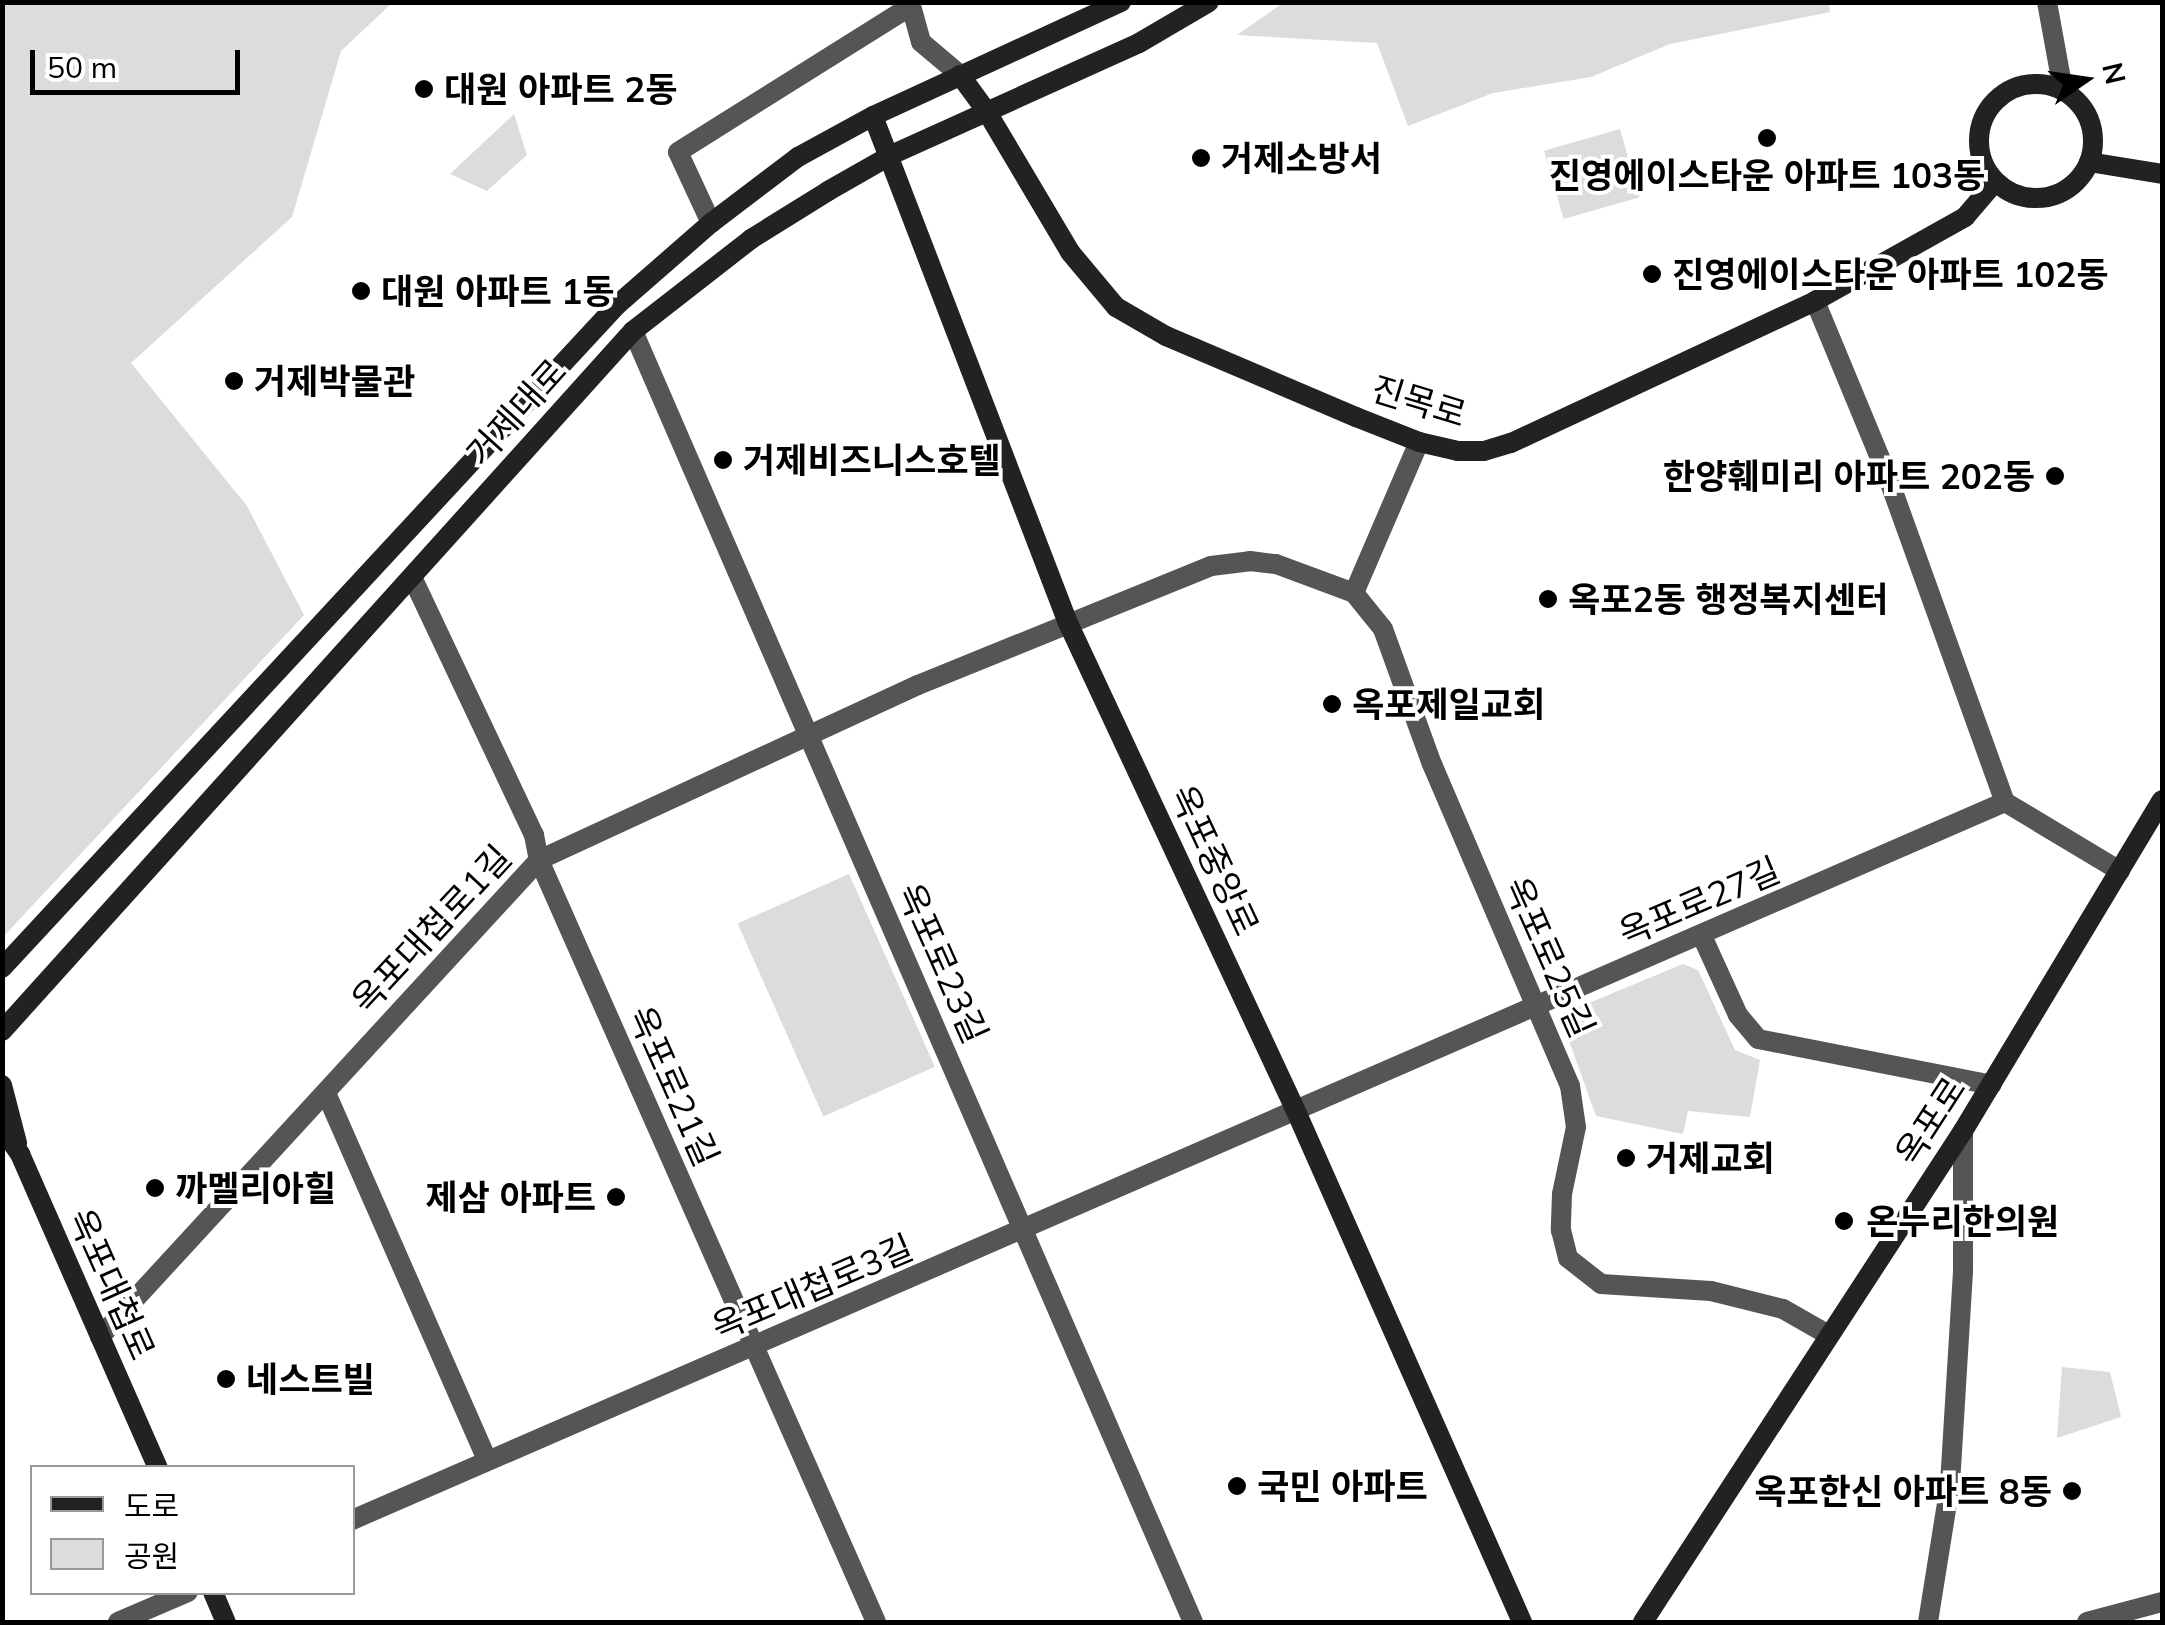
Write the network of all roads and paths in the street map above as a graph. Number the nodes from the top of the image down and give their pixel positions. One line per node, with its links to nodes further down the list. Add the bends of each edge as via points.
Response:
1 (1121, 2): 5 (street, 거제대로)
2 (1209, 2): 7 (street, 거제대로, via 1139,43)
3 (2047, 2): 6 (street)
4 (910, 5): 5 (street, via 921,42); 13 (street, via 678,152)
5 (960, 75): 7 (street, 진목로); 8 (street, 거제대로)
6 (2062, 90): 10 (street, via 2092,129); 12 (street, via 2028,84 1995,100 1979,132 1979,150)
7 (988, 112): 9 (street, 거제대로); 16 (street, 진목로, via 1035,199 1116,307 1166,336)
8 (873, 116): 9 (street, 옥포중앙로); 13 (street, 거제대로, via 798,157)
9 (891, 156): 15 (street, 거제대로, via 751,239); 19 (street, 옥포중앙로)
10 (2089, 162): 11 (street); 12 (street, via 2065,190 2048,197 2010,193)
11 (2162, 174)
12 (1995, 182): 14 (street, 진목로, via 1965,218)
13 (711, 222): 26 (street, 거제대로, via 617,306)
14 (1815, 300): 16 (street, 진목로, via 1500,448 1458,451); 22 (street, via 1886,472)
15 (633, 331): 17 (street, 거제대로); 20 (street, 옥포로23길)
16 (1419, 442): 18 (street)
17 (412, 576): 23 (street, 옥포로21길, via 534,835); 28 (street, 거제대로)
18 (1354, 592): 19 (street, 옥포대첩로1길, via 1250,561 1197,571); 27 (street, 옥포로25길, via 1383,630)
19 (1068, 623): 20 (street, 옥포대첩로1길); 32 (street, 옥포중앙로)
20 (808, 734): 23 (street, 옥포대첩로1길); 36 (street, 옥포로23길)
21 (2162, 800): 24 (street, 옥포로)
22 (2004, 802): 24 (street); 25 (street, 옥포로27길)
23 (539, 860): 31 (street, 옥포대첩로1길); 39 (street, 옥포로21길)
24 (2120, 871): 29 (street, 옥포로)
25 (1702, 936): 27 (street, 옥포로27길); 29 (street, via 1738,1014 1758,1039)
26 (2, 968)
27 (1533, 1008): 32 (street, 옥포로27길); 37 (street, 옥포로25길, via 1570,1086 1576,1127 1561,1230 1568,1258 1582,1274 1626,1288 1711,1291 1783,1309)
28 (3, 1035)
29 (1992, 1084): 34 (street, 옥포로)
30 (2, 1085): 35 (street)
31 (326, 1093): 38 (street, 옥포대첩로1길); 40 (street)
32 (1295, 1110): 36 (street, 옥포대첩로3길); 50 (street, 옥포중앙로)
33 (2, 1129): 35 (street, 옥포대첩로)
34 (1963, 1131): 37 (street, 옥포로); 52 (street, via 1963,1269 1950,1484)
35 (11, 1150): 38 (street, 옥포대첩로)
36 (1025, 1231): 39 (street, 옥포대첩로3길); 49 (street, 옥포로23길)
37 (1828, 1334): 51 (street, 옥포로)
38 (100, 1337): 41 (street, 옥포대첩로)
39 (754, 1347): 40 (street, 옥포대첩로3길); 48 (street, 옥포로21길)
40 (488, 1460): 42 (street, 옥포대첩로3길)
41 (157, 1465)
42 (355, 1519)
43 (181, 1595): 46 (street)
44 (214, 1595): 47 (street)
45 (2162, 1602): 53 (street)
46 (118, 1622)
47 (226, 1622)
48 (876, 1622)
49 (1192, 1622)
50 (1522, 1622)
51 (1644, 1622)
52 (1928, 1622)
53 (2088, 1622)

